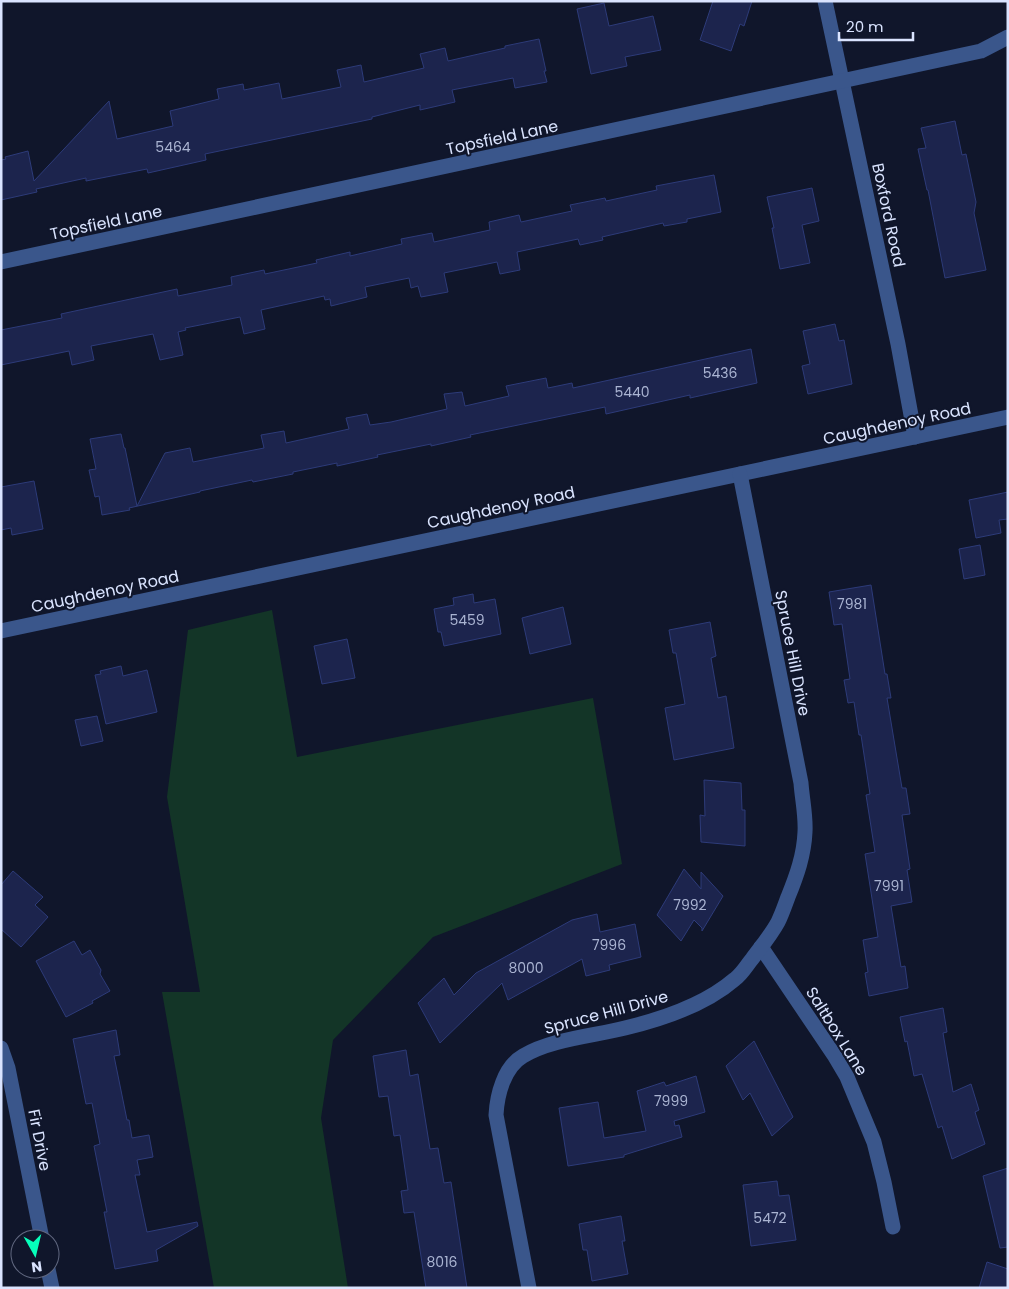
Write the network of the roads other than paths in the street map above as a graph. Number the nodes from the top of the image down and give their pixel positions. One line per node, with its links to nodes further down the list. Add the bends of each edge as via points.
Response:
1 (825, 1): 3 (street, Boxford Road)
2 (1008, 37): 3 (street, Topsfield Lane, via 981,51)
3 (842, 82): 4 (street, Topsfield Lane); 6 (street, Boxford Road)
4 (1, 262)
5 (1008, 417): 6 (street, Caughdenoy Road)
6 (915, 437): 7 (street, Caughdenoy Road)
7 (740, 474): 8 (street, Caughdenoy Road); 9 (street, Spruce Hill Drive, via 801,782 806,830 797,875 779,921)
8 (1, 631)
9 (761, 947): 11 (street, Saltbox Lane, via 847,1077 874,1142); 13 (street, Spruce Hill Drive, via 737,978 708,998 670,1015 540,1048 522,1056 512,1065 501,1087 496,1115)
10 (1, 1048): 12 (street, Fir Drive, via 8,1068)
11 (893, 1227)
12 (40, 1229)
13 (529, 1288)

